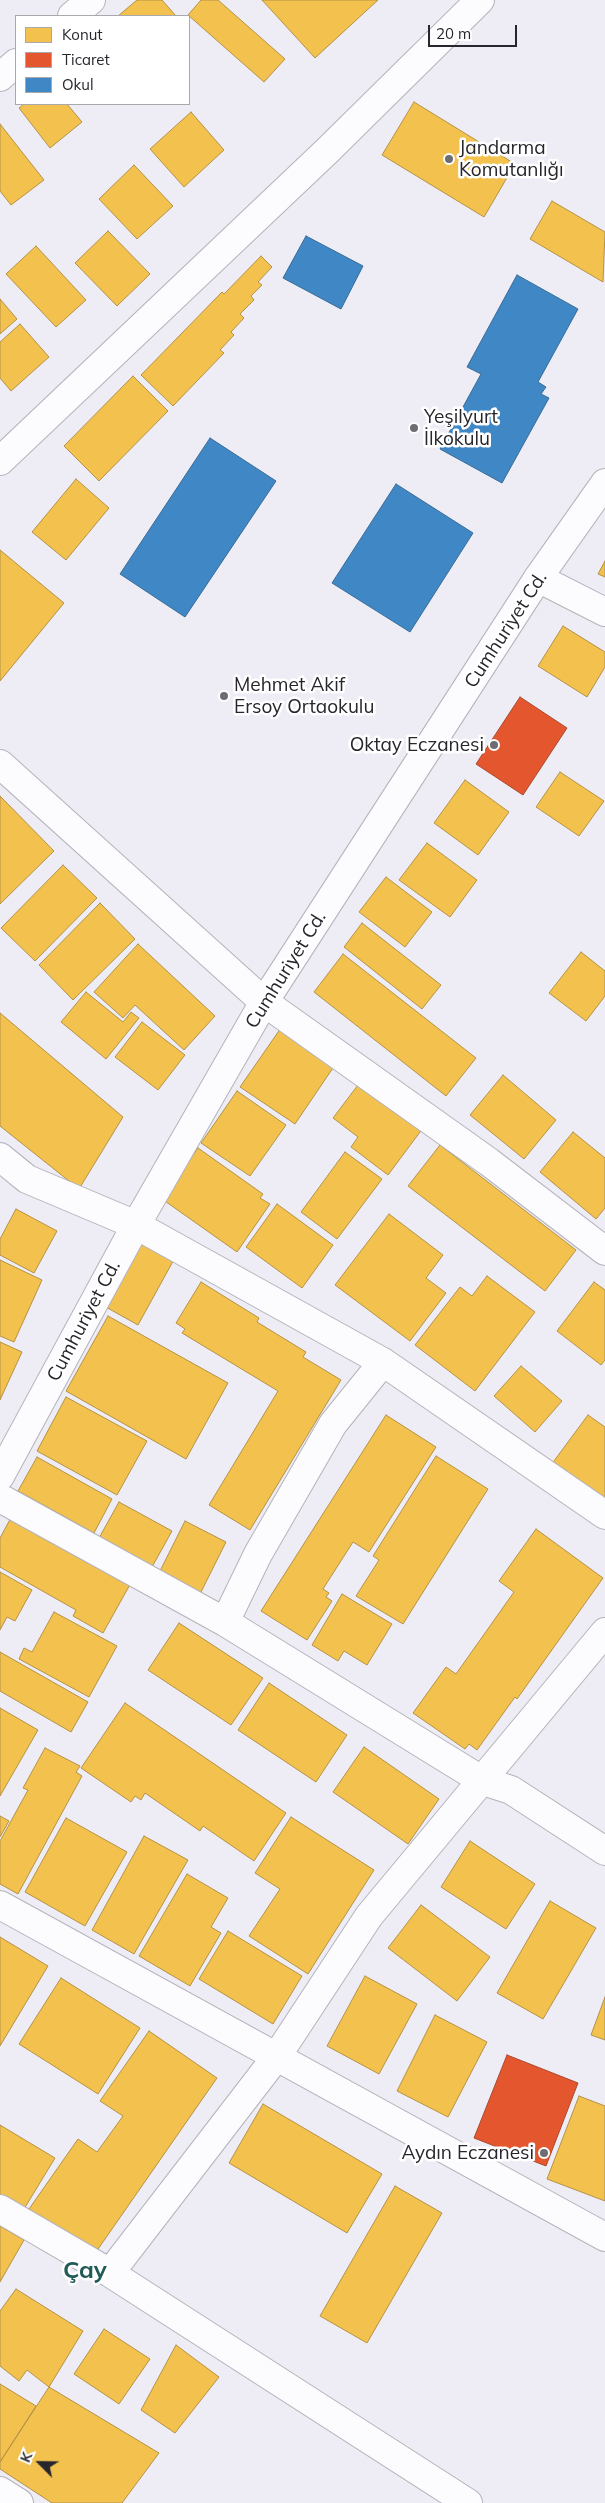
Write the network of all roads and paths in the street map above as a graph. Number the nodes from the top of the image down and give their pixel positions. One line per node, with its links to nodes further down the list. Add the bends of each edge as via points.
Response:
1 (91, 0): 3 (street)
2 (480, 0): 6 (street, via 327,151)
3 (73, 15)
4 (15, 64): 5 (street)
5 (0, 77)
6 (0, 461)
7 (605, 484): 8 (street, Cumhuriyet Cd.)
8 (538, 578): 9 (street); 11 (street, Cumhuriyet Cd.)
9 (605, 612)
10 (0, 764): 11 (street)
11 (264, 1002): 13 (street, Cumhuriyet Cd.); 14 (street, via 489,1162)
12 (2, 1163): 13 (street, via 27,1179)
13 (136, 1225): 15 (street); 16 (street, Cumhuriyet Cd.)
14 (605, 1250)
15 (384, 1362): 18 (street); 19 (street, via 333,1424 258,1554)
16 (0, 1476)
17 (0, 1498): 19 (street)
18 (605, 1515)
19 (225, 1622): 21 (street)
20 (605, 1632): 21 (street)
21 (483, 1781): 22 (street, via 510,1790); 24 (street, via 369,1916)
22 (605, 1851)
23 (0, 1905): 24 (street)
24 (277, 2056): 26 (street); 27 (street)
25 (0, 2209): 27 (street)
26 (605, 2237)
27 (110, 2273): 30 (street)
28 (0, 2491): 29 (street)
29 (19, 2503)
30 (468, 2503)

